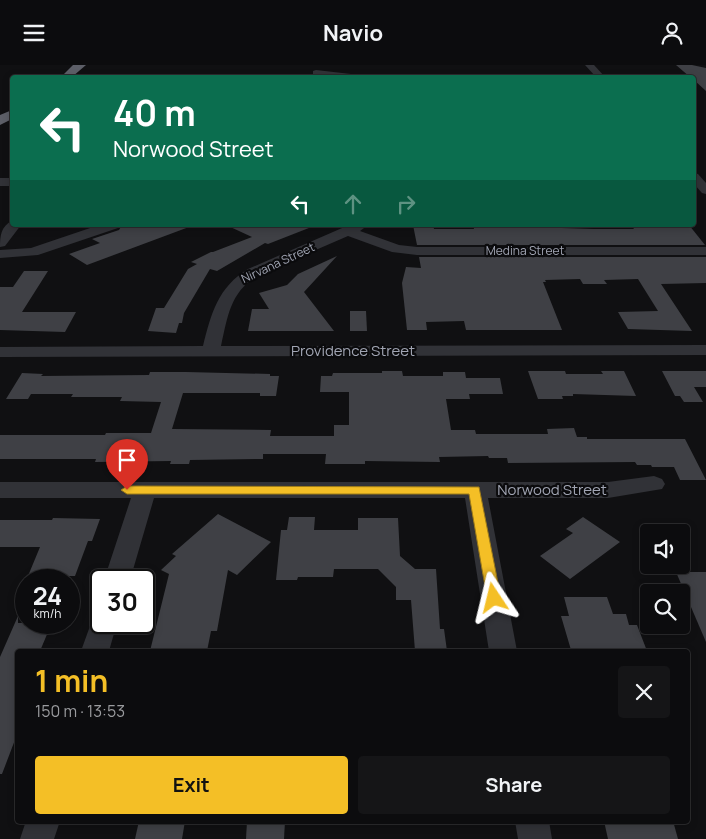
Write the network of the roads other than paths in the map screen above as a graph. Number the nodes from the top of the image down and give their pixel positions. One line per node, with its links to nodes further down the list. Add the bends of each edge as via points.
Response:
1 (80, 65): 5 (highway)
2 (332, 65): 4 (street)
3 (589, 65): 8 (street)
4 (316, 73): 6 (street); 7 (street)
5 (68, 75)
6 (311, 75)
7 (334, 75)
8 (599, 75)
9 (696, 179): 10 (street)
10 (706, 190)
11 (12, 227): 14 (street)
12 (107, 227): 16 (street, via 33,252)
13 (354, 228): 15 (street, Medina Street, via 388,246 408,250); 18 (street, Nirvana Street, via 237,282 222,306)
14 (0, 243)
15 (706, 251)
16 (0, 254)
17 (706, 350): 18 (street, Providence Street)
18 (211, 351): 19 (street, Providence Street)
19 (0, 352)
20 (654, 484): 23 (street, Norwood Street, via 608,491)
21 (0, 490): 22 (street, Norwood Street)
22 (145, 490): 23 (street, Norwood Street); 24 (street)
23 (475, 490): 27 (street)
24 (120, 569)
25 (100, 634): 26 (street)
26 (96, 649)
27 (503, 649)
28 (42, 824): 30 (street)
29 (532, 824): 31 (street)
30 (37, 839)
31 (535, 839)

